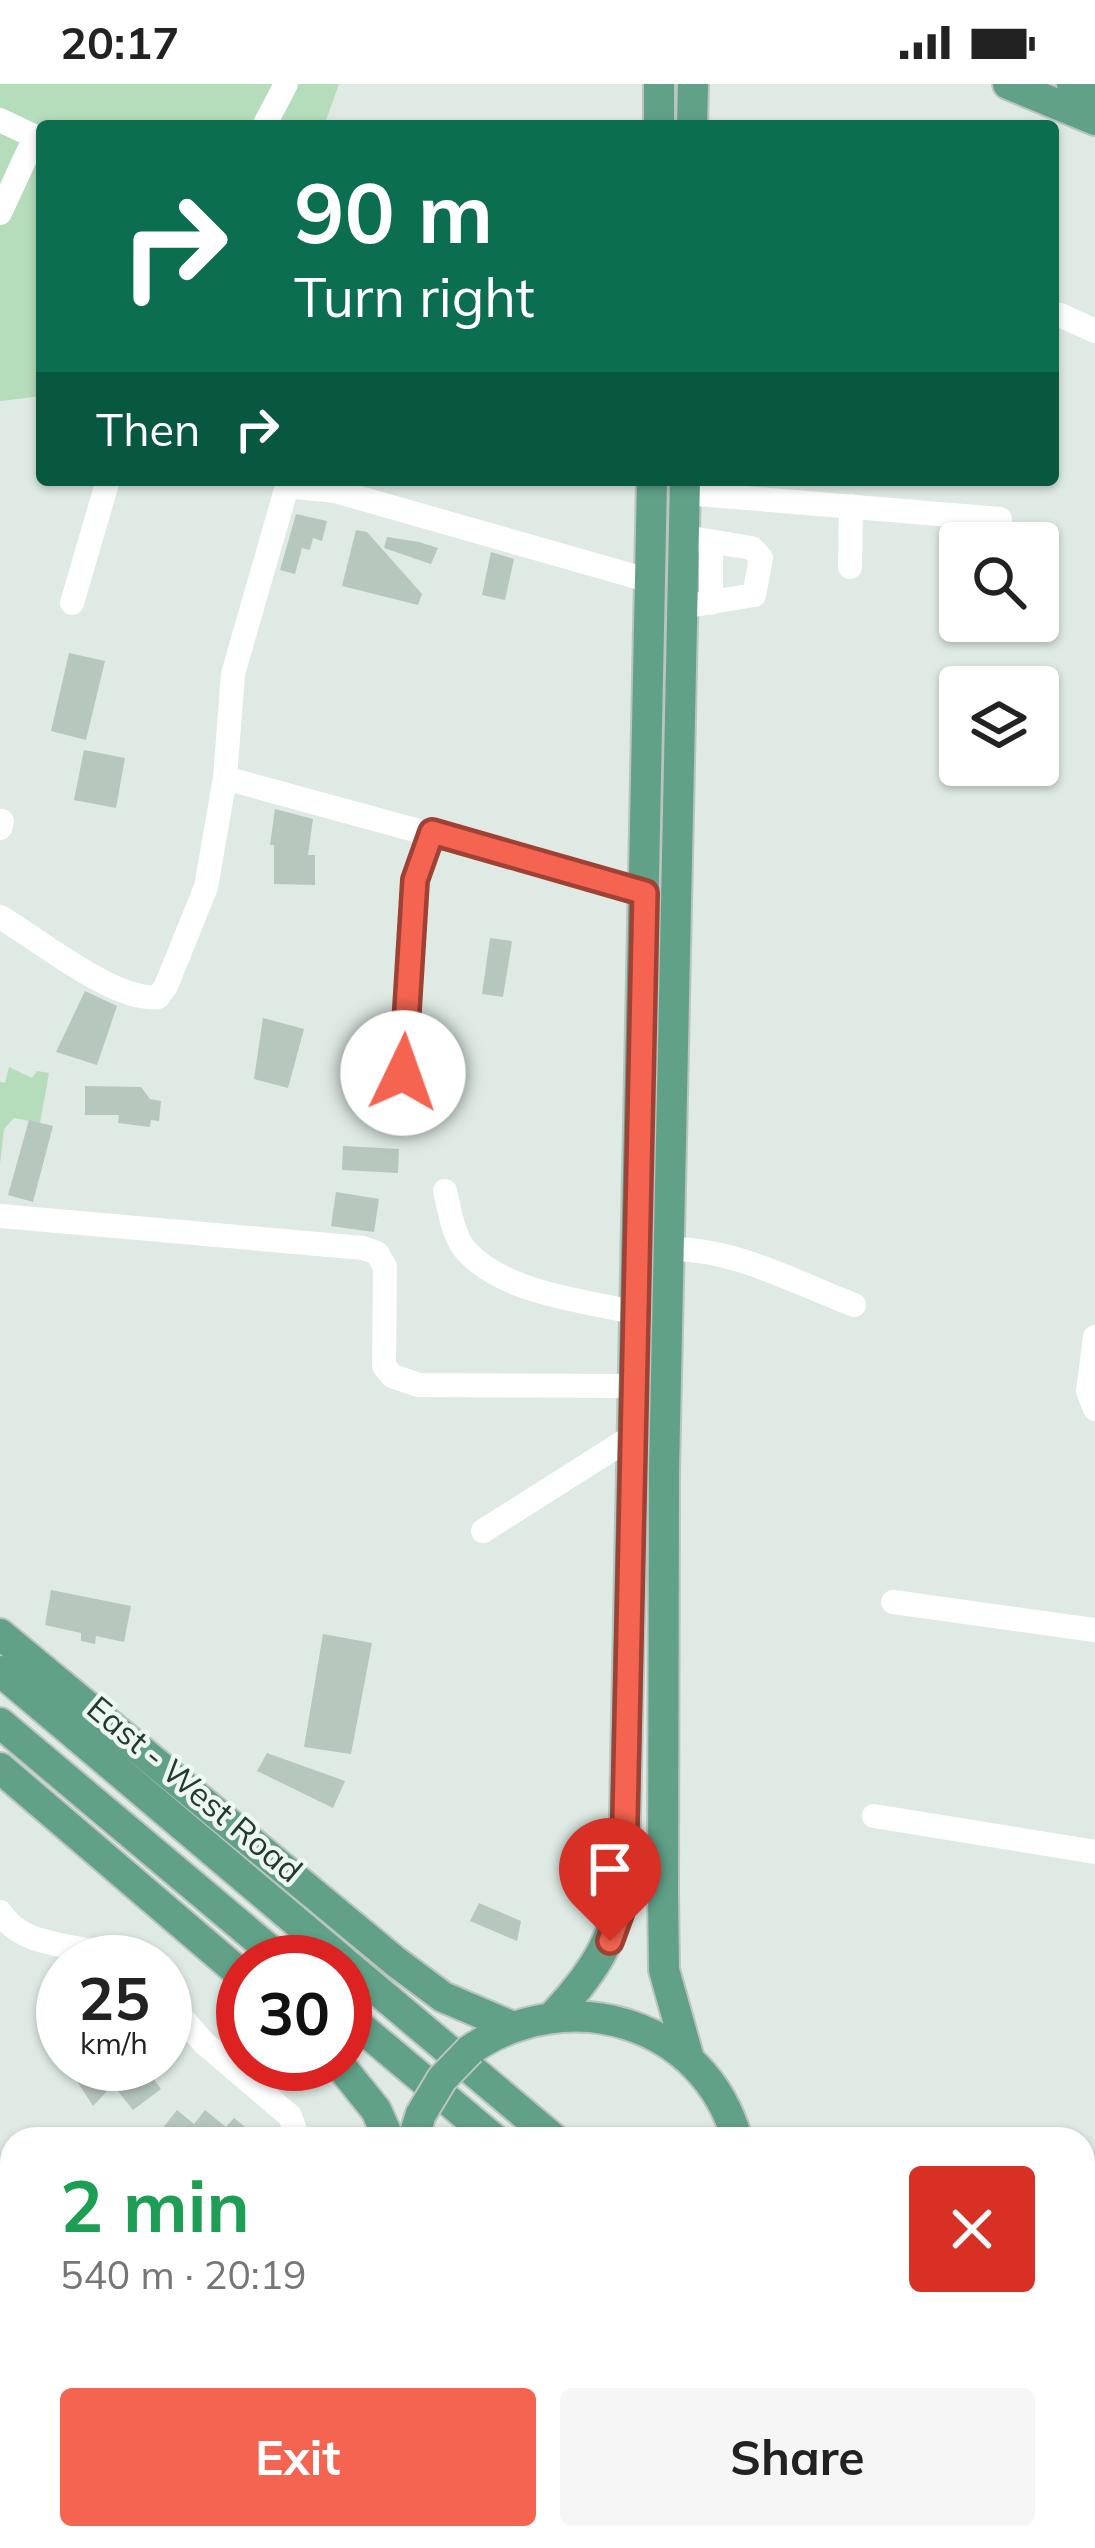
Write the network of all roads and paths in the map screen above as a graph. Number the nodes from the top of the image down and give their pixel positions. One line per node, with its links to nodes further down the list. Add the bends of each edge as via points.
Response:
1 (286, 84): 8 (street)
2 (659, 84): 9 (main road)
3 (693, 84): 10 (main road)
4 (1007, 84): 11 (main road)
5 (1072, 84): 6 (main road)
6 (1095, 94)
7 (0, 120): 12 (street)
8 (267, 120)
9 (659, 120)
10 (692, 120)
11 (1095, 120)
12 (36, 137)
13 (36, 144): 14 (street)
14 (0, 213)
15 (1060, 315): 16 (street)
16 (1095, 331)
17 (106, 486): 25 (street)
18 (652, 486): 24 (main road)
19 (685, 486): 20 (street); 22 (main road)
20 (850, 506): 21 (street); 23 (street)
21 (1000, 518)
22 (697, 539): 26 (main road); 26 (street, via 752,548 761,558 754,595)
23 (850, 567)
24 (651, 581): 27 (street, via 335,491 287,486 232,674); 29 (main road)
25 (72, 603)
26 (697, 605): 34 (main road)
27 (225, 778): 28 (street); 30 (street, via 206,887 158,997 118,989)
28 (432, 832): 29 (street); 31 (street, via 415,880)
29 (645, 893): 36 (main road)
30 (0, 917)
31 (403, 1073)
32 (445, 1191): 36 (street, via 467,1253 504,1276)
33 (0, 1216): 38 (street, via 364,1248 385,1267 384,1366 392,1376 419,1385)
34 (669, 1249): 35 (street, via 706,1248); 60 (main road, via 664,1970)
35 (854, 1305)
36 (638, 1313): 38 (main road)
37 (1095, 1337): 39 (street, via 1088,1391)
38 (637, 1386): 40 (main road)
39 (1095, 1409)
40 (636, 1434): 41 (street); 56 (main road, via 621,1911 610,1941)
41 (483, 1531)
42 (892, 1602): 43 (street)
43 (1095, 1630)
44 (0, 1634): 57 (main road, via 396,1962 442,1997)
45 (0, 1671): 52 (main road, East - West Road)
46 (0, 1723): 51 (main road)
47 (0, 1768): 54 (main road)
48 (874, 1816): 49 (street)
49 (1095, 1852)
50 (0, 1912): 53 (street)
51 (252, 1935)
52 (313, 1935)
53 (36, 1938)
54 (216, 1953)
55 (372, 1985): 66 (main road, East - West Road)
56 (554, 2015): 57 (main road); 60 (main road, via 626,2022)
57 (511, 2026): 64 (main road, bridge, via 442,2079)
58 (192, 2028): 62 (street)
59 (372, 2037): 65 (main road)
60 (689, 2059): 67 (main road, via 717,2092)
61 (361, 2091): 63 (main road)
62 (294, 2127)
63 (384, 2127)
64 (417, 2127)
65 (480, 2127)
66 (540, 2127)
67 (732, 2127)

